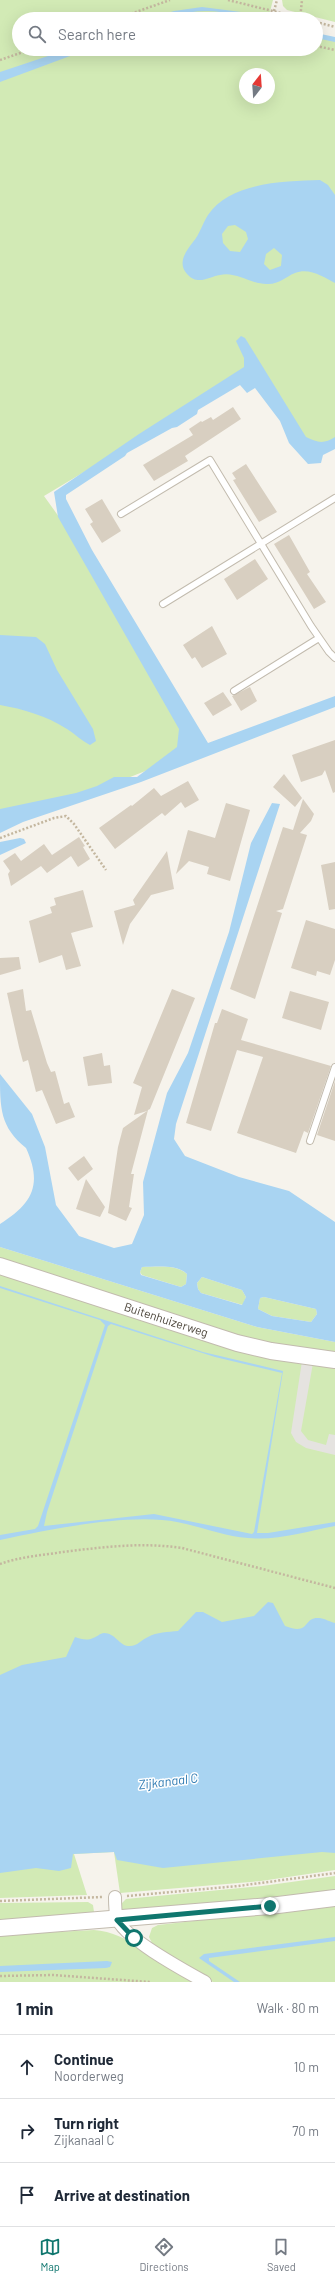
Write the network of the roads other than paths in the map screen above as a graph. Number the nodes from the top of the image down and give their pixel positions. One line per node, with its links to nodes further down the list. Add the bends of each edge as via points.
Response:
1 (335, 498): 3 (lane)
2 (121, 514): 3 (lane, via 210,460)
3 (261, 544): 4 (lane); 5 (lane)
4 (163, 604)
5 (319, 638): 6 (lane); 7 (lane)
6 (335, 658)
7 (234, 691)
8 (335, 1067): 9 (lane)
9 (310, 1142)
10 (0, 1266): 11 (street, Buitenhuizerweg, via 237,1343)
11 (335, 1360)
12 (115, 1897): 14 (street)
13 (335, 1898): 14 (street)
14 (117, 1920): 15 (street); 16 (street, via 134,1938)
15 (0, 1928)
16 (205, 1982)

